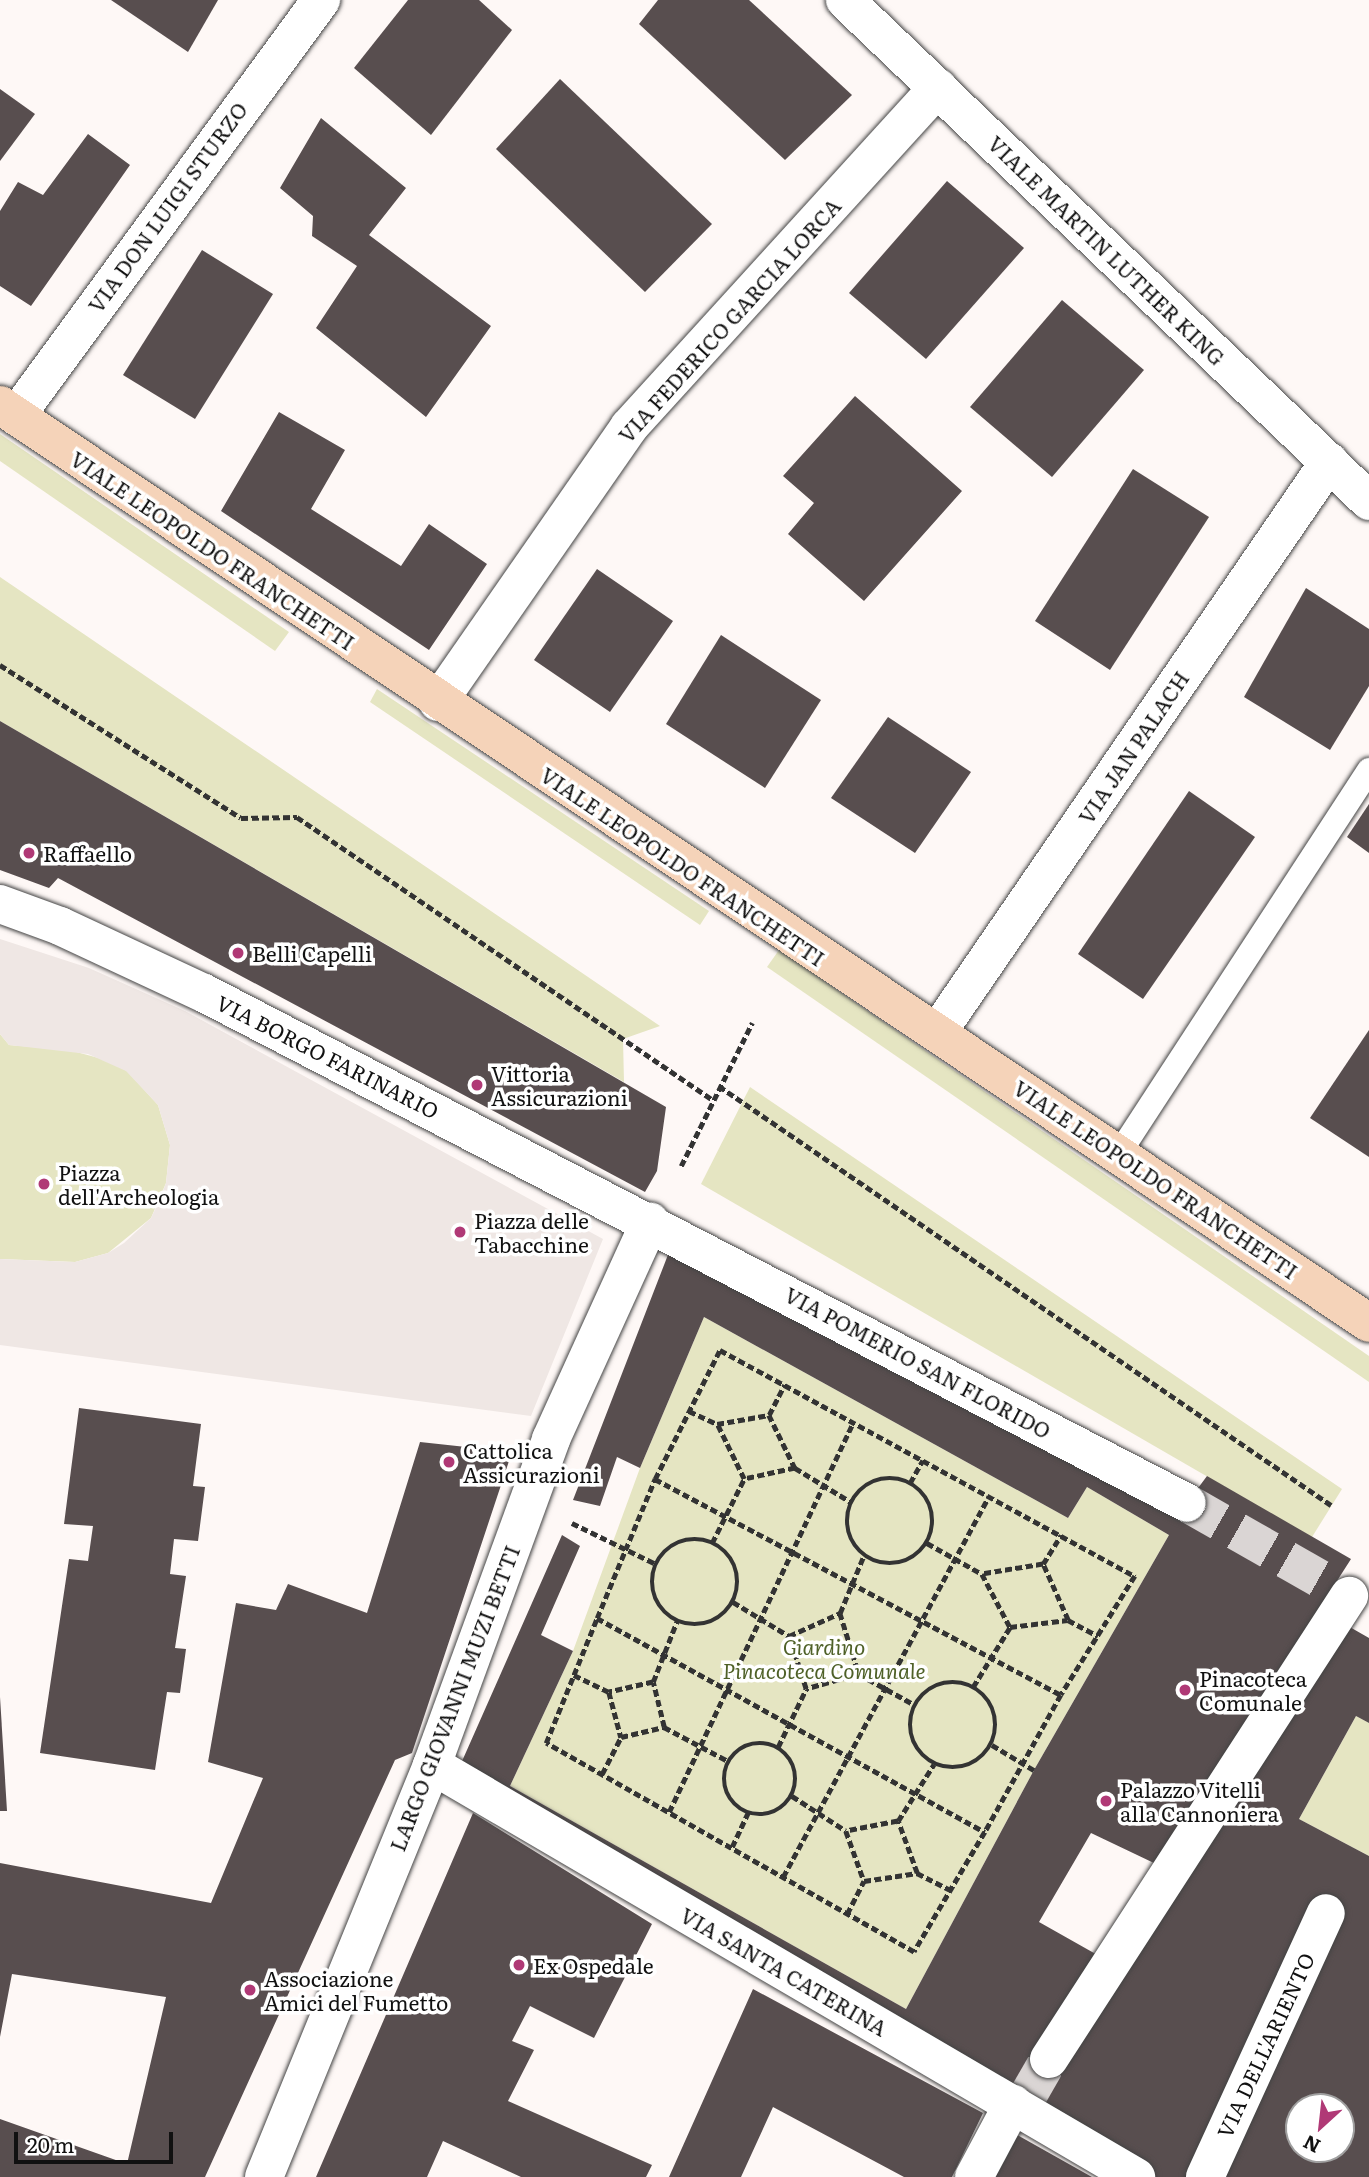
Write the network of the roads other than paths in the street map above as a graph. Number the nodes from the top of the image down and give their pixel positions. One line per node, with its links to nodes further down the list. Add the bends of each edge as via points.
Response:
1 (321, 0): 4 (street, VIA DON LUIGI STURZO)
2 (845, 0): 3 (street, VIALE MARTIN LUTHER KING)
3 (938, 87): 5 (street, VIALE MARTIN LUTHER KING); 7 (street, VIA FEDERICO GARCIA LORCA, via 629,427)
4 (8, 411): 7 (main road, VIALE LEOPOLDO FRANCHETTI)
5 (1329, 462): 6 (street, VIALE MARTIN LUTHER KING); 10 (street, VIA JAN PALACH)
6 (1369, 501)
7 (438, 702): 10 (main road, VIALE LEOPOLDO FRANCHETTI)
8 (1369, 770): 11 (lane)
9 (0, 904): 12 (street, VIA BORGO FARINARIO, via 60,926 204,993)
10 (937, 1033): 11 (main road, VIALE LEOPOLDO FRANCHETTI)
11 (1120, 1152): 13 (main road, VIALE LEOPOLDO FRANCHETTI)
12 (650, 1222): 14 (street, VIA POMERIO SAN FLORIDO); 16 (street, LARGO GIOVANNI MUZI BETTI, via 551,1439)
13 (1369, 1323)
14 (1187, 1503)
15 (1349, 1596): 18 (street)
16 (432, 1765): 19 (street, VIA SANTA CATERINA); 20 (street, LARGO GIOVANNI MUZI BETTI)
17 (1326, 1913): 23 (street, VIA DELL'ARIENTO)
18 (1049, 2059)
19 (1020, 2104): 21 (street); 22 (street, VIA SANTA CATERINA)
20 (264, 2177)
21 (974, 2177)
22 (1136, 2177)
23 (1205, 2177)

